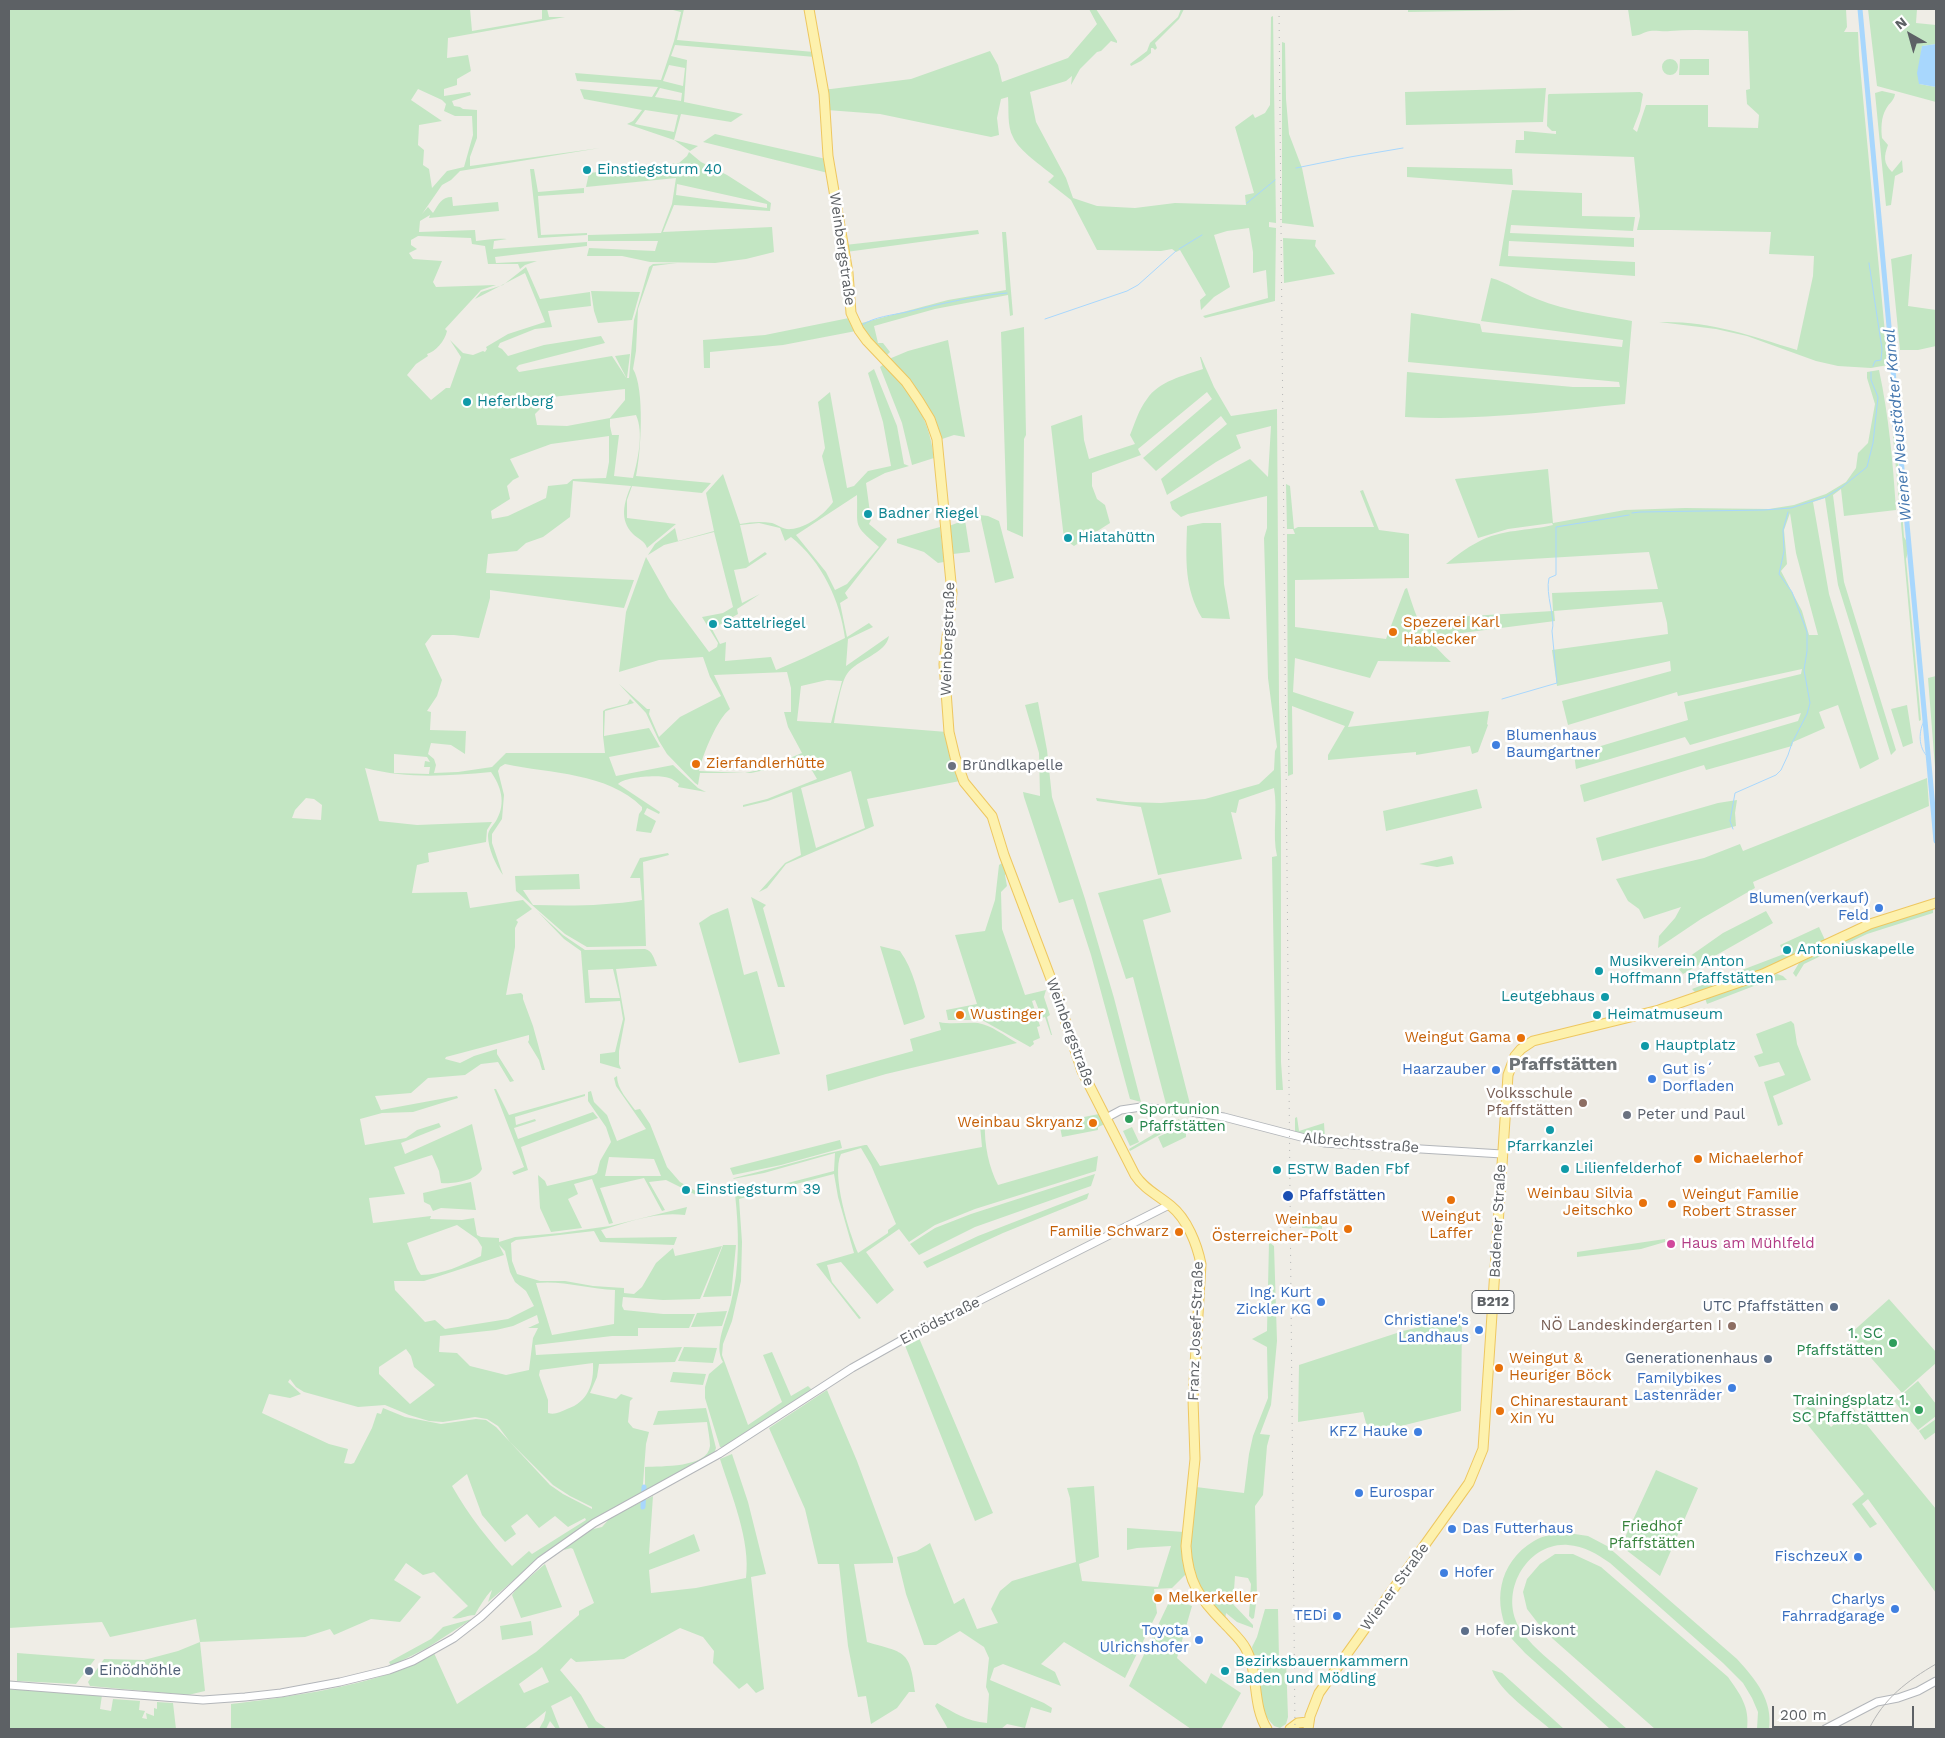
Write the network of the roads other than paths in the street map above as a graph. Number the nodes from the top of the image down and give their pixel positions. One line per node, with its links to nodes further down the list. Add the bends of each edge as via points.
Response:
1 (810, 9): 3 (main road, Weinbergstraße, via 824,94 828,156 848,273 851,313 867,341 906,382 919,401 937,439 952,593 944,664 949,732 955,758 964,782 992,816 1076,1055)
2 (1936, 903): 4 (main road, Badener Straße / B212, via 1870,924 1763,974 1659,1010 1533,1041 1521,1049 1508,1075)
3 (1106, 1118): 4 (street, Albrechtsstraße, via 1121,1110 1141,1107 1224,1117 1324,1143); 5 (main road, Franz Josef-Straße, via 1141,1184)
4 (1502, 1154): 6 (main road, Badener Straße / B212, via 1483,1450)
5 (1170, 1205): 8 (street, Einödstraße, via 852,1368 719,1454 594,1523 540,1561 454,1638 389,1670 281,1693 202,1700); 10 (main road, Franz Josef-Straße, via 1180,1215 1195,1243 1201,1264 1193,1399 1195,1459 1186,1546 1191,1579 1210,1610 1245,1647 1254,1672 1261,1717)
6 (1479, 1461): 9 (main road, Wiener Straße / B212, via 1469,1483 1319,1693)
7 (1936, 1681): 12 (street, via 1911,1694 1877,1702)
8 (9, 1685)
9 (1308, 1726): 11 (main road, Wiener Straße, via 1298,1724)
10 (1267, 1729)
11 (1290, 1729)
12 (1825, 1729)

